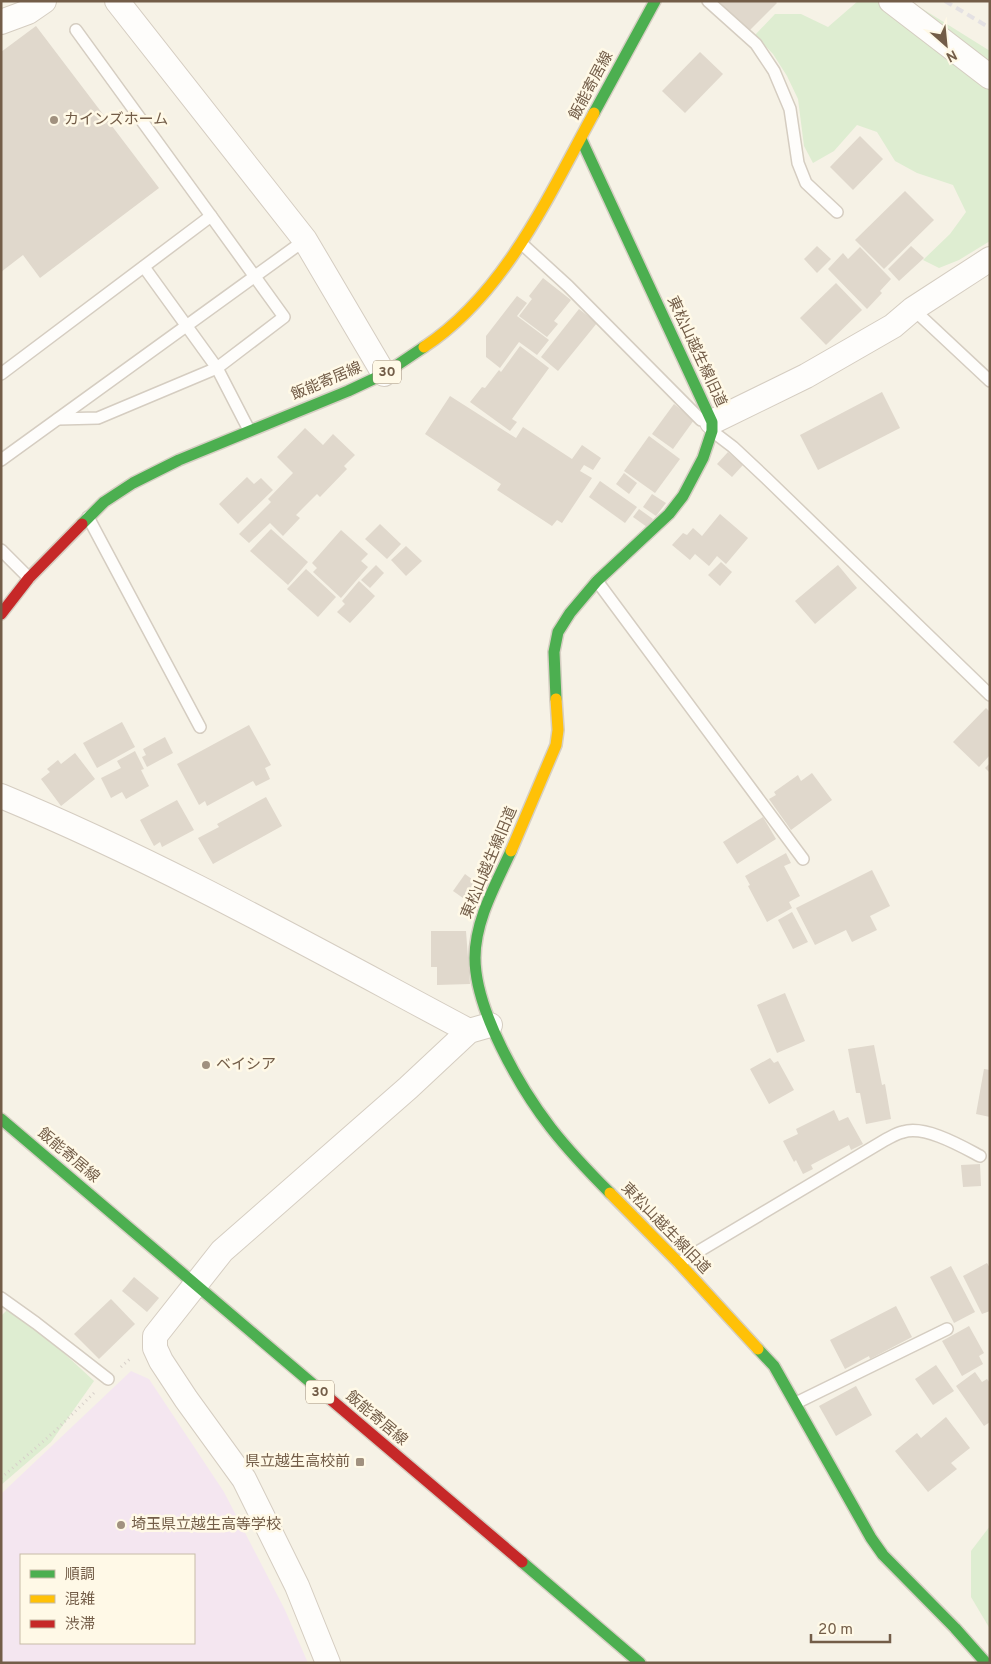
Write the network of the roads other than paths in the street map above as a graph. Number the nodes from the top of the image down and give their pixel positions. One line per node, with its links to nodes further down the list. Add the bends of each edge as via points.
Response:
1 (44, 1): 6 (street, via 28,12)
2 (117, 1): 12 (street)
3 (655, 1): 9 (street, 飯能寄居線 / 30)
4 (708, 1): 10 (lane, via 756,44 774,71 790,110 798,163 806,183)
5 (891, 1): 8 (street)
6 (1, 22)
7 (76, 30): 11 (lane)
8 (990, 77)
9 (581, 138): 13 (street, 飯能寄居線 / 30); 24 (street, 東松山越生線旧道)
10 (838, 212)
11 (211, 216): 15 (lane); 16 (lane)
12 (305, 240): 16 (lane); 21 (street)
13 (522, 244): 21 (street, 飯能寄居線 / 30, via 470,310 431,343); 24 (lane)
14 (990, 259): 17 (street)
15 (144, 267): 18 (lane); 20 (lane)
16 (255, 276): 18 (lane); 19 (lane, via 284,317)
17 (913, 309): 22 (lane); 24 (street, via 893,326)
18 (188, 325): 19 (lane); 23 (lane)
19 (217, 368): 23 (lane, via 98,418); 25 (lane)
20 (1, 374)
21 (384, 374): 25 (street, 飯能寄居線 / 30)
22 (990, 381)
23 (58, 418): 26 (lane)
24 (712, 427): 30 (street, 東松山越生線旧道, via 703,458 683,496 669,514); 32 (lane)
25 (249, 430): 27 (street, 飯能寄居線 / 30, via 132,484)
26 (1, 460)
27 (88, 517): 29 (street, 飯能寄居線 / 30); 33 (lane)
28 (1, 550): 29 (lane)
29 (29, 578): 31 (street, 飯能寄居線 / 30)
30 (597, 581): 35 (lane); 36 (street, 東松山越生線旧道, via 558,632 554,652 556,745 488,901 479,929 475,958 480,992)
31 (1, 614)
32 (990, 695)
33 (200, 728)
34 (1, 796): 36 (street, via 132,854)
35 (803, 859)
36 (479, 1028): 39 (street, 東松山越生線旧道, via 519,1079 551,1128 590,1174); 40 (street, via 222,1251)
37 (1, 1119): 40 (street, 飯能寄居線 / 30)
38 (980, 1156): 39 (lane, via 938,1136 904,1131)
39 (679, 1263): 44 (street, 東松山越生線旧道, via 774,1366)
40 (195, 1284): 45 (street, via 155,1336 155,1348 244,1479 297,1586); 46 (street, 飯能寄居線 / 30)
41 (1, 1298): 43 (lane)
42 (947, 1329): 44 (lane)
43 (108, 1379)
44 (796, 1403): 47 (street, 東松山越生線旧道, via 883,1555)
45 (328, 1663)
46 (640, 1663)
47 (986, 1663)

